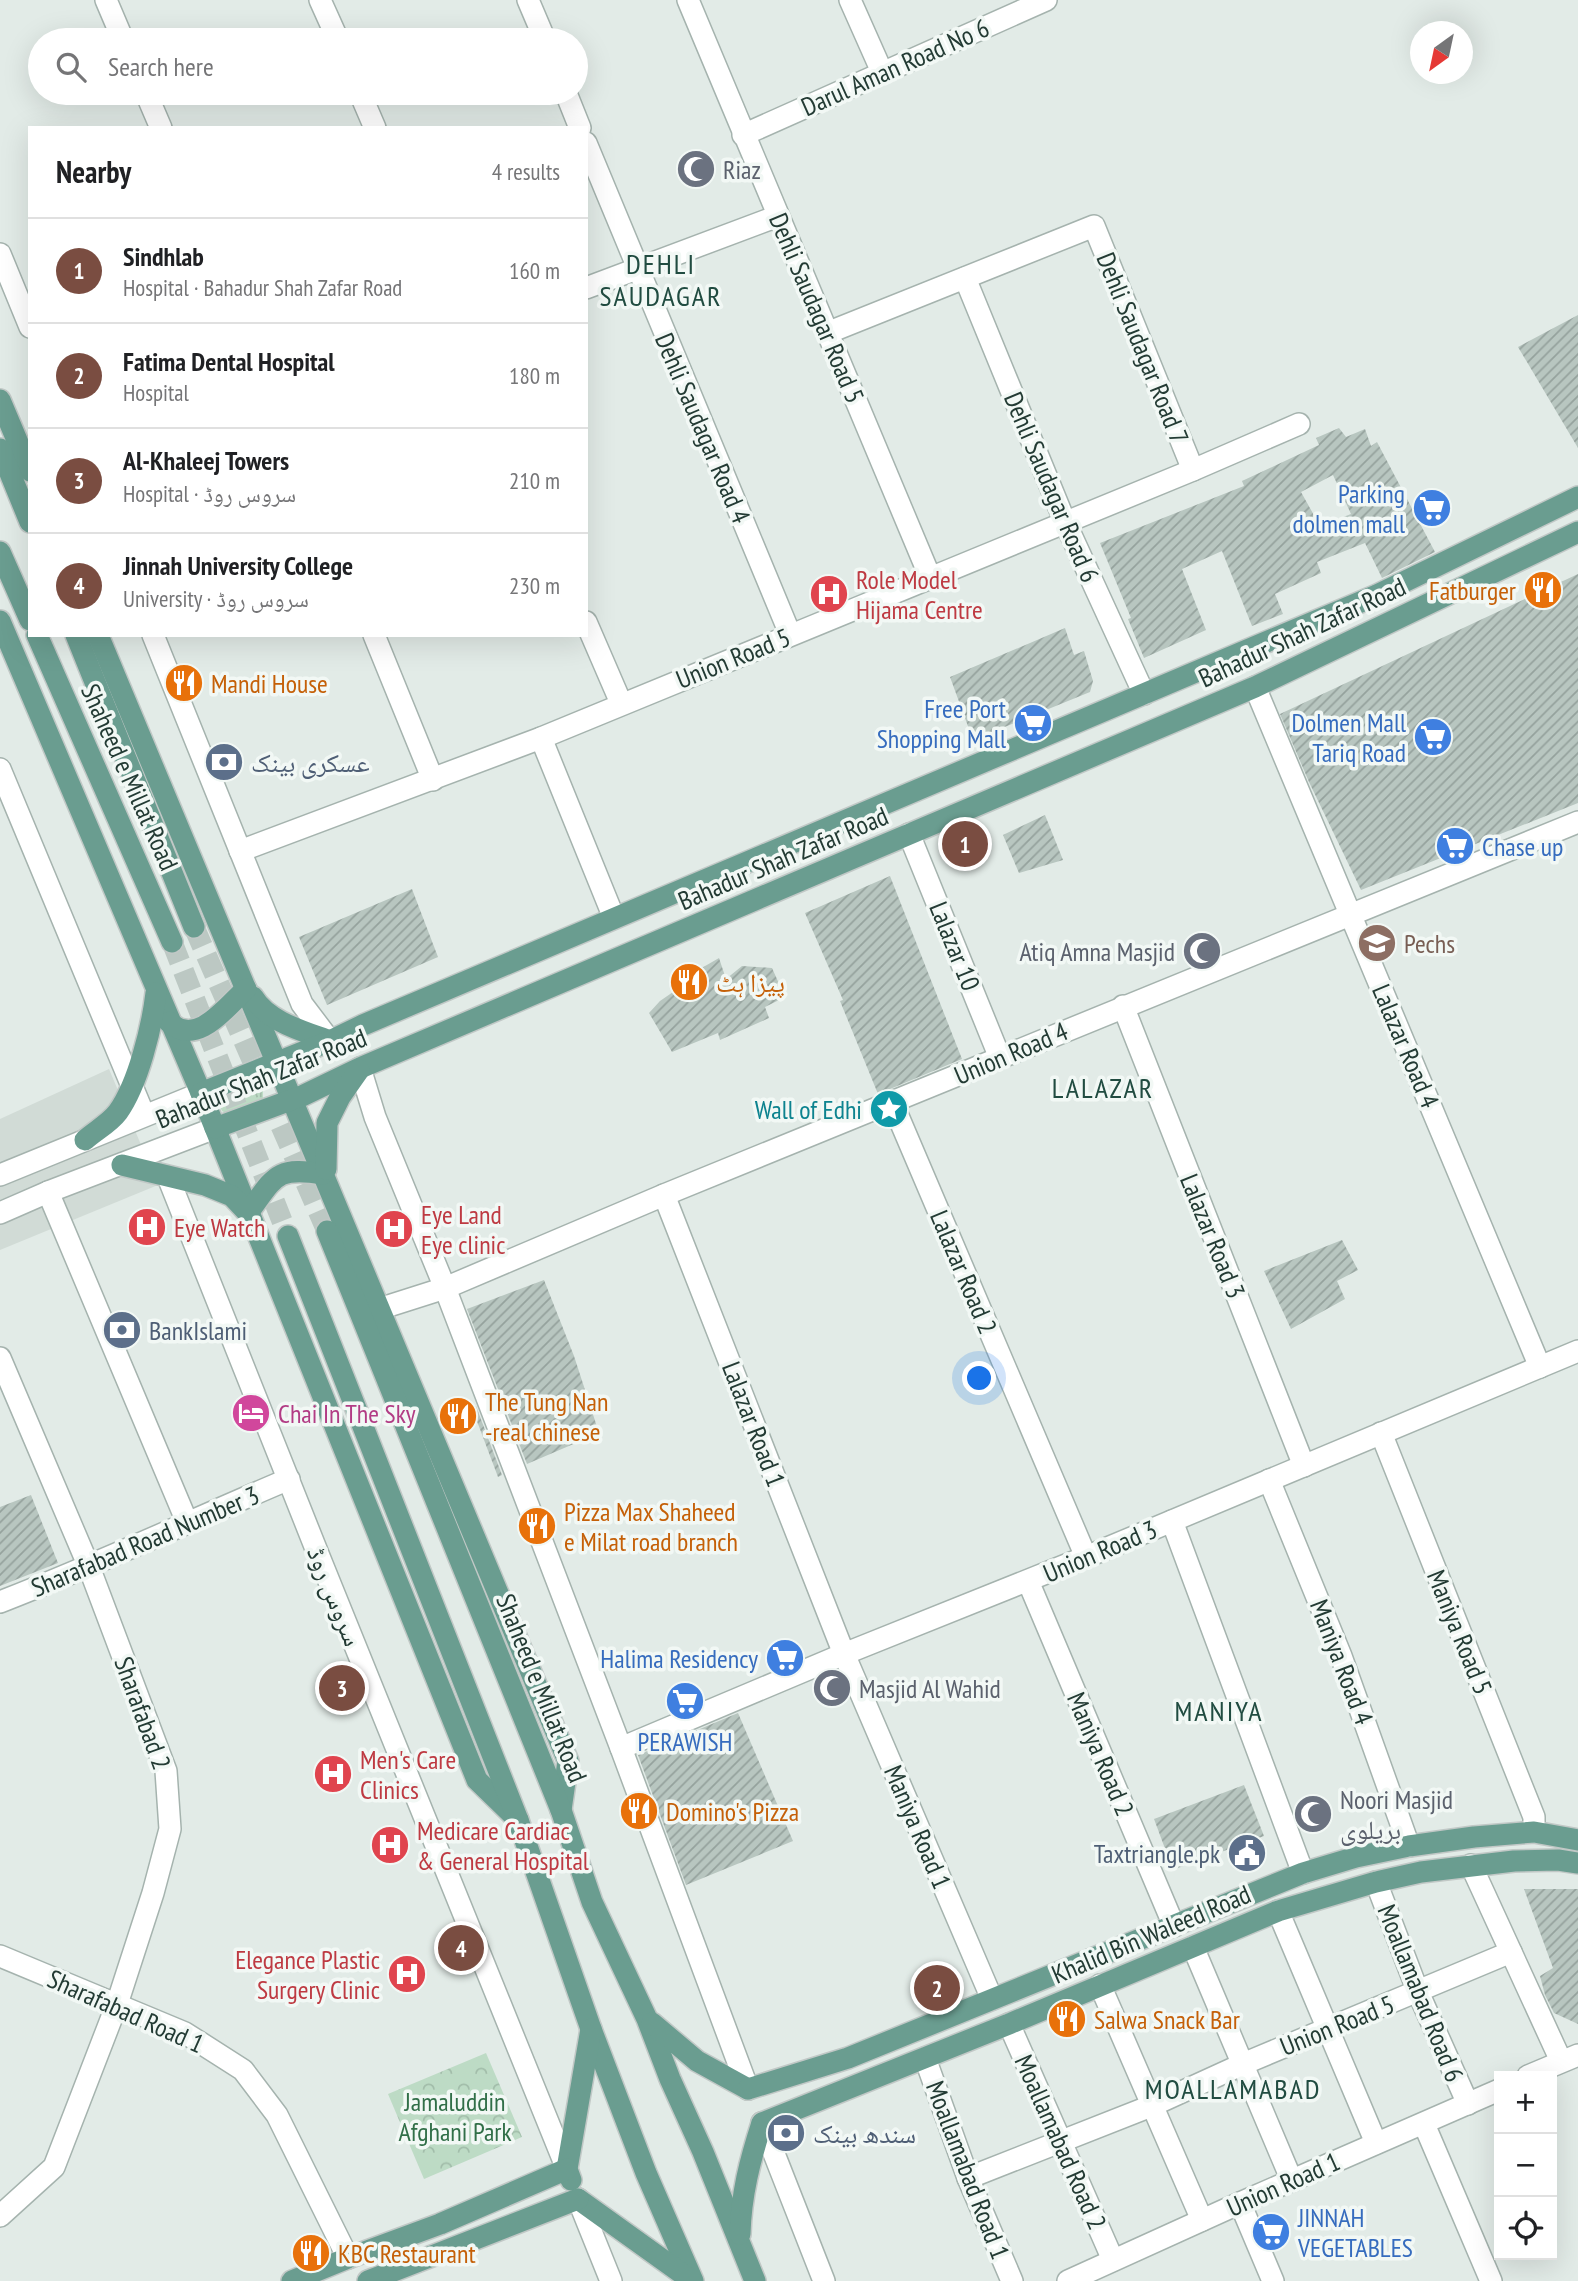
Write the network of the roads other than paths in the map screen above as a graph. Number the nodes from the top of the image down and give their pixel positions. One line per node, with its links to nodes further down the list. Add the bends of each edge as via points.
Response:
1 (106, 0): 8 (street)
2 (320, 0): 9 (street)
3 (528, 0): 10 (street)
4 (688, 0): 18 (street, Dehli Saudagar Road 5)
5 (850, 0): 11 (street)
6 (1046, 0): 7 (street, Darul Aman Road No 6)
7 (1003, 9): 11 (street, Darul Aman Road No 6)
8 (118, 28)
9 (333, 28)
10 (540, 28)
11 (882, 72): 18 (street, Darul Aman Road No 6)
12 (151, 105): 15 (street)
13 (365, 105): 16 (street)
14 (571, 105): 17 (street)
15 (160, 126)
16 (374, 126)
17 (579, 126)
18 (743, 135): 20 (street, Dehli Saudagar Road 5)
19 (588, 148): 22 (street, Dehli Saudagar Road 4)
20 (778, 216): 22 (street); 26 (street, Dehli Saudagar Road 5)
21 (0, 254): 25 (street)
22 (637, 268): 24 (street); 41 (street, Dehli Saudagar Road 4)
23 (965, 278): 26 (street); 31 (street, Dehli Saudagar Road 7, via 1094,226); 34 (street, Dehli Saudagar Road 6)
24 (588, 287)
25 (28, 322)
26 (827, 332): 37 (street, Dehli Saudagar Road 5)
27 (0, 400): 30 (main road)
28 (1299, 424): 31 (street, Union Road 5)
29 (0, 449): 33 (main road)
30 (28, 466)
31 (1193, 470): 34 (street, Union Road 5)
32 (1578, 497): 48 (main road, Bahadur Shah Zafar Road, via 1377,595)
33 (28, 517)
34 (1065, 522): 37 (street, Union Road 5); 48 (street, Dehli Saudagar Road 6)
35 (1578, 532): 47 (main road, Bahadur Shah Zafar Road)
36 (0, 552): 38 (main road)
37 (930, 577): 41 (street, Union Road 5)
38 (28, 615)
39 (0, 621): 61 (main road)
40 (588, 627): 49 (street)
41 (790, 634): 49 (street, Union Road 5)
42 (38, 637): 59 (main road, Shaheed e Millat Road)
43 (76, 637): 58 (main road, Shaheed e Millat Road)
44 (99, 637): 60 (main road)
45 (154, 637): 55 (street)
46 (375, 637): 52 (street)
47 (1255, 687): 54 (main road, Bahadur Shah Zafar Road); 56 (street, Lalazar Road 4)
48 (1144, 694): 57 (main road, Bahadur Shah Zafar Road)
49 (621, 703): 50 (street, Union Road 5)
50 (541, 738): 52 (street, Union Road 5); 57 (street)
51 (2, 779): 68 (street)
52 (433, 780): 55 (street, Union Road 5)
53 (1578, 822): 56 (street, Union Road 4)
54 (909, 834): 65 (street, Lalazar 10); 67 (main road, Bahadur Shah Zafar Road)
55 (240, 851): 64 (street, via 302,1004)
56 (1351, 915): 62 (street, Union Road 4); 89 (street, Lalazar Road 4)
57 (614, 918): 64 (main road, Bahadur Shah Zafar Road)
58 (194, 927)
59 (172, 942)
60 (243, 983): 63 (main road, via 199,1030 183,1031); 64 (main road, via 259,1007); 66 (main road)
61 (157, 990): 63 (main road); 68 (main road)
62 (1123, 1006): 65 (street, Union Road 4); 91 (street, Lalazar Road 3)
63 (169, 1022): 69 (main road)
64 (330, 1041): 66 (main road, Bahadur Shah Zafar Road)
65 (1000, 1058): 71 (street, Union Road 4)
66 (276, 1062): 69 (main road, Bahadur Shah Zafar Road); 70 (main road)
67 (360, 1068): 70 (main road, Bahadur Shah Zafar Road); 78 (main road, via 327,1123); 85 (street, via 375,1117)
68 (132, 1084): 72 (street); 74 (main road, via 116,1115)
69 (201, 1093): 72 (street, Bahadur Shah Zafar Road); 73 (main road)
70 (292, 1099): 73 (main road, Bahadur Shah Zafar Road); 78 (main road)
71 (892, 1102): 80 (street, Union Road 4); 96 (street, Lalazar Road 2)
72 (144, 1115): 74 (street, Bahadur Shah Zafar Road)
73 (215, 1128): 75 (street, Bahadur Shah Zafar Road); 82 (main road)
74 (85, 1140): 76 (street, Bahadur Shah Zafar Road)
75 (122, 1165): 77 (main road); 79 (street, Bahadur Shah Zafar Road)
76 (0, 1175)
77 (168, 1177): 82 (main road, via 232,1196); 92 (street, سروس روڈ)
78 (324, 1177): 82 (main road, via 298,1170 282,1174); 86 (main road)
79 (48, 1192): 81 (street, Bahadur Shah Zafar Road); 95 (street)
80 (664, 1195): 85 (street, Union Road 4); 100 (street, Lalazar Road 1)
81 (0, 1213)
82 (248, 1213): 103 (main road, via 477,1780)
83 (327, 1231): 102 (main road, Shaheed e Millat Road)
84 (288, 1236): 103 (main road)
85 (445, 1288): 86 (street, Union Road 4); 101 (street)
86 (379, 1309): 102 (main road, via 568,1761)
87 (1578, 1351): 89 (street, Union Road 3)
88 (0, 1358): 97 (street, Sharafabad 2)
89 (1540, 1367): 90 (street, Union Road 3)
90 (1381, 1433): 91 (street, Union Road 3); 104 (street, Maniya Road 5, via 1534,1817)
91 (1304, 1466): 93 (street, Union Road 3)
92 (289, 1479): 95 (street, Sharafabad Road Number 3); 138 (street, سروس روڈ)
93 (1269, 1480): 94 (street, Union Road 3); 106 (street, Maniya Road 4, via 1341,1656)
94 (1172, 1521): 96 (street, Union Road 3); 109 (street)
95 (187, 1522): 97 (street, Sharafabad Road Number 3)
96 (1086, 1558): 98 (street, Union Road 3)
97 (89, 1567): 99 (street, Sharafabad Road Number 3); 119 (street, Sharafabad 2, via 166,1771 170,1829)
98 (1028, 1581): 100 (street, Union Road 3); 112 (street, Maniya Road 2)
99 (0, 1602)
100 (844, 1654): 101 (street, Union Road 3); 118 (street, Maniya Road 1)
101 (621, 1748): 130 (street)
102 (561, 1810): 120 (main road, Shaheed e Millat Road, via 592,1902)
103 (518, 1820): 122 (main road)
104 (1534, 1832): 105 (main road, Khalid Bin Waleed Road); 106 (main road, Khalid Bin Waleed Road)
105 (1578, 1840)
106 (1409, 1846): 109 (main road, Khalid Bin Waleed Road)
107 (1578, 1863): 108 (main road, Khalid Bin Waleed Road, via 1547,1860)
108 (1471, 1865): 110 (main road, Khalid Bin Waleed Road); 114 (street)
109 (1303, 1873): 112 (main road, Khalid Bin Waleed Road)
110 (1376, 1882): 111 (main road, Khalid Bin Waleed Road); 117 (street, Moallamabad Road 6)
111 (1278, 1911): 113 (main road, Khalid Bin Waleed Road); 123 (street)
112 (1174, 1927): 118 (main road, Khalid Bin Waleed Road)
113 (1193, 1947): 116 (main road, Khalid Bin Waleed Road); 127 (street)
114 (1511, 1952): 117 (street, Union Road 5); 125 (street)
115 (0, 1956): 119 (street, Sharafabad Road 1)
116 (1100, 1985): 121 (main road, Khalid Bin Waleed Road); 133 (street)
117 (1418, 1992): 123 (street, Union Road 5); 132 (street, Moallamabad Road 6)
118 (992, 1999): 126 (main road, Khalid Bin Waleed Road)
119 (117, 2004): 143 (street, Sharafabad 2, via 54,2167); 146 (street, Sharafabad Road 1, via 185,2033 243,2070 277,2115)
120 (647, 2019): 130 (main road, via 697,2062); 145 (main road, Shaheed e Millat Road)
121 (1009, 2024): 124 (main road, Khalid Bin Waleed Road); 136 (street, Moallamabad Road 2)
122 (592, 2029): 138 (main road); 151 (main road)
123 (1327, 2029): 127 (street, Union Road 5); 137 (street)
124 (925, 2058): 129 (main road, Khalid Bin Waleed Road); 139 (street, Moallamabad Road 1)
125 (1569, 2058): 128 (street)
126 (848, 2059): 129 (main road); 130 (main road, Khalid Bin Waleed Road)
127 (1243, 2064): 133 (street, Union Road 5); 140 (street)
128 (1539, 2071)
129 (859, 2085): 134 (main road, Khalid Bin Waleed Road)
130 (748, 2089): 134 (main road)
131 (1494, 2092): 132 (street, Union Road 1)
132 (1468, 2104): 135 (street, Union Road 1)
133 (1151, 2106): 136 (street, Union Road 5); 144 (street)
134 (762, 2123): 145 (main road, via 746,2176); 153 (street)
135 (1423, 2124): 137 (street, Union Road 1); 157 (street)
136 (1061, 2142): 139 (street, Union Road 5); 147 (street, Moallamabad Road 2)
137 (1376, 2143): 140 (street, Union Road 1)
138 (567, 2169): 141 (main road); 146 (main road)
139 (968, 2178): 154 (street, Moallamabad Road 1)
140 (1292, 2180): 142 (street, Union Road 1)
141 (578, 2199): 149 (main road); 150 (street); 151 (main road)
142 (1240, 2203): 144 (street, Union Road 1); 156 (street)
143 (0, 2216)
144 (1202, 2220): 147 (street, Union Road 1)
145 (740, 2243): 152 (main road, Shaheed e Millat Road)
146 (348, 2258): 148 (main road)
147 (1113, 2260): 155 (street, Union Road 1)
148 (292, 2281)
149 (368, 2281)
150 (611, 2281)
151 (693, 2281)
152 (755, 2281)
153 (824, 2281)
154 (1012, 2281)
155 (1068, 2281)
156 (1273, 2281)
157 (1491, 2281)

